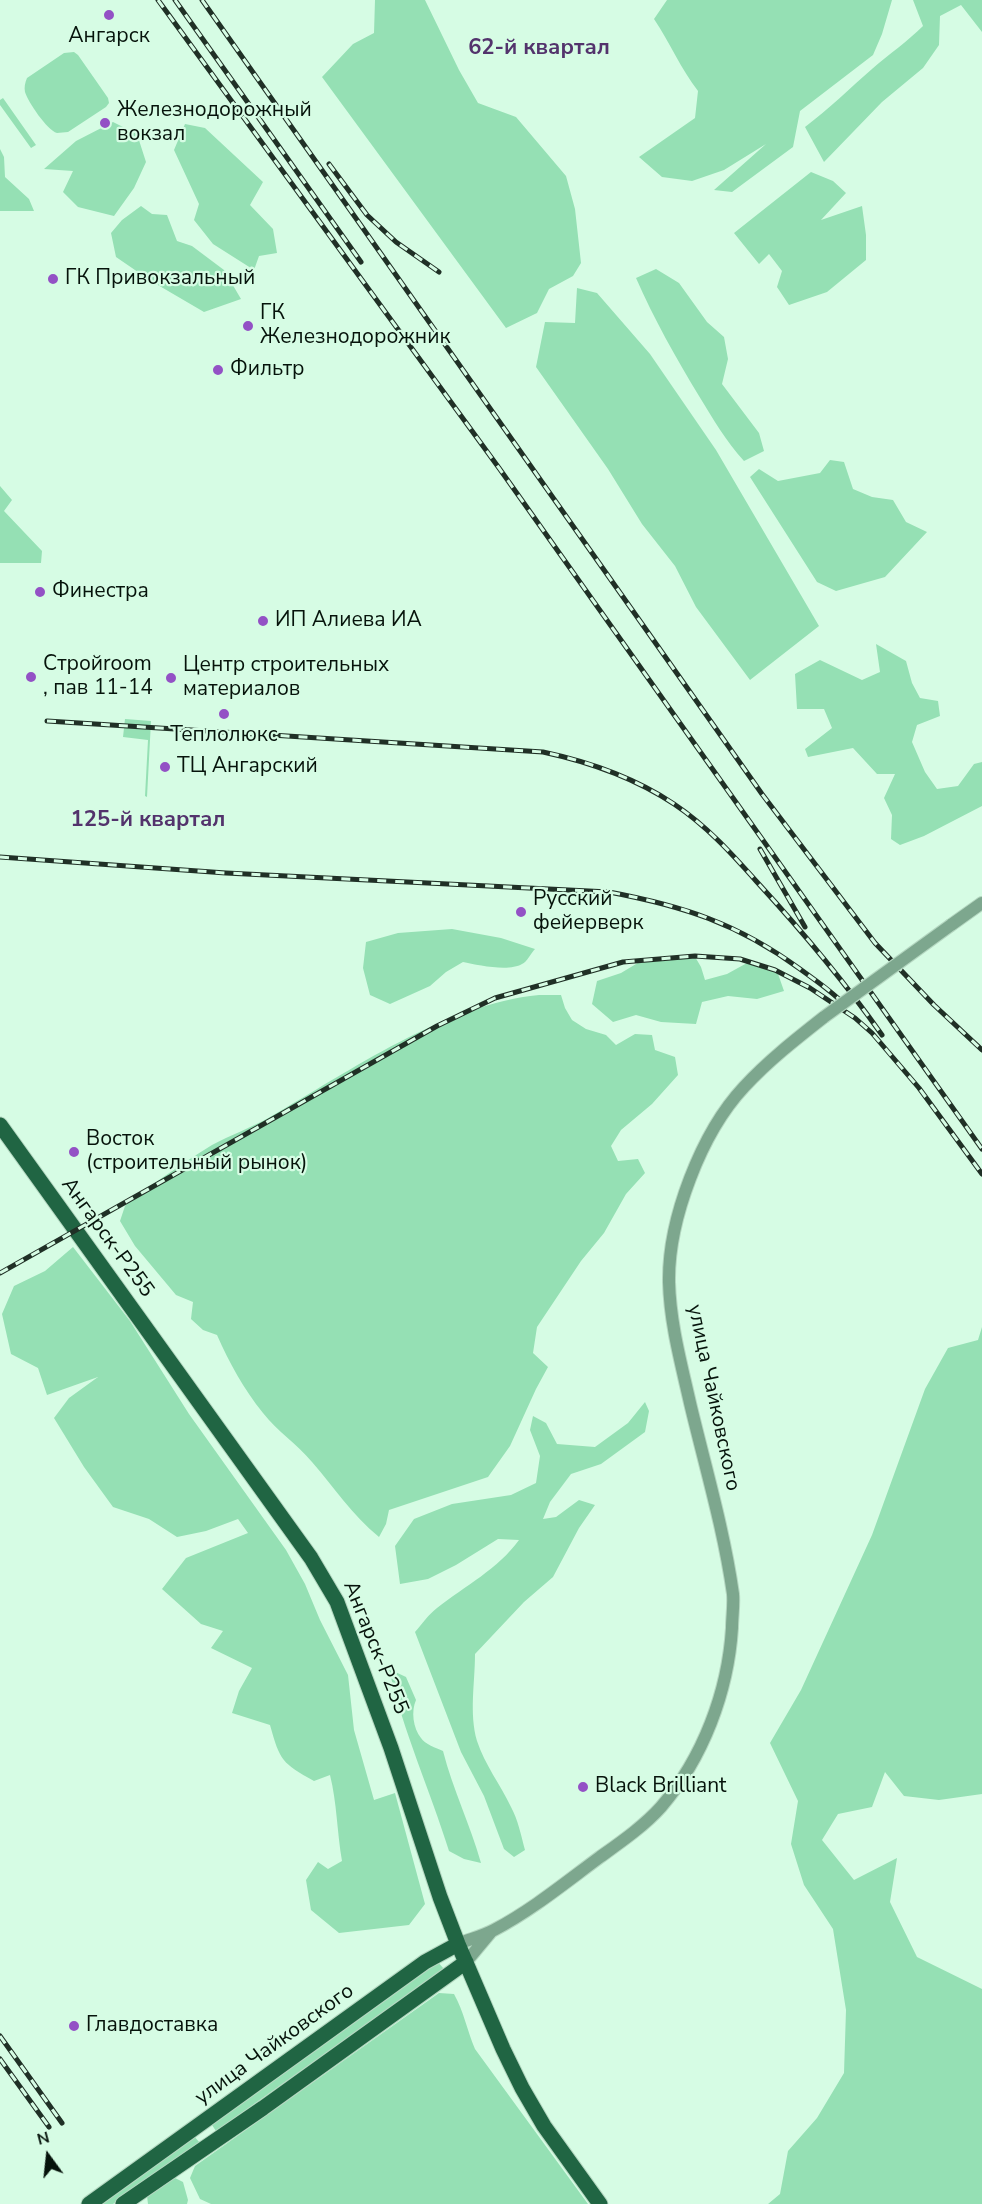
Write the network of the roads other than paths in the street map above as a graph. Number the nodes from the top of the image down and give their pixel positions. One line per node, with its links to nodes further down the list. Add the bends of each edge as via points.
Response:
1 (982, 903): 3 (street, улица Чайковского, bridge, via 775,1056 731,1104 687,1183 674,1236 669,1281 673,1328 734,1597 726,1671 713,1720 683,1776 658,1810 621,1842)
2 (0, 1125): 4 (main road, Ангарск-Р255, via 326,1581 384,1727)
3 (492, 1931): 4 (street, улица Чайковского); 5 (street, улица Чайковского)
4 (458, 1944): 5 (main road, Ангарск-Р255); 6 (main road, улица Чайковского, via 425,1962)
5 (466, 1962): 7 (main road, улица Чайковского); 8 (main road, Ангарск-Р255, via 522,2088)
6 (89, 2204)
7 (123, 2204)
8 (600, 2204)

